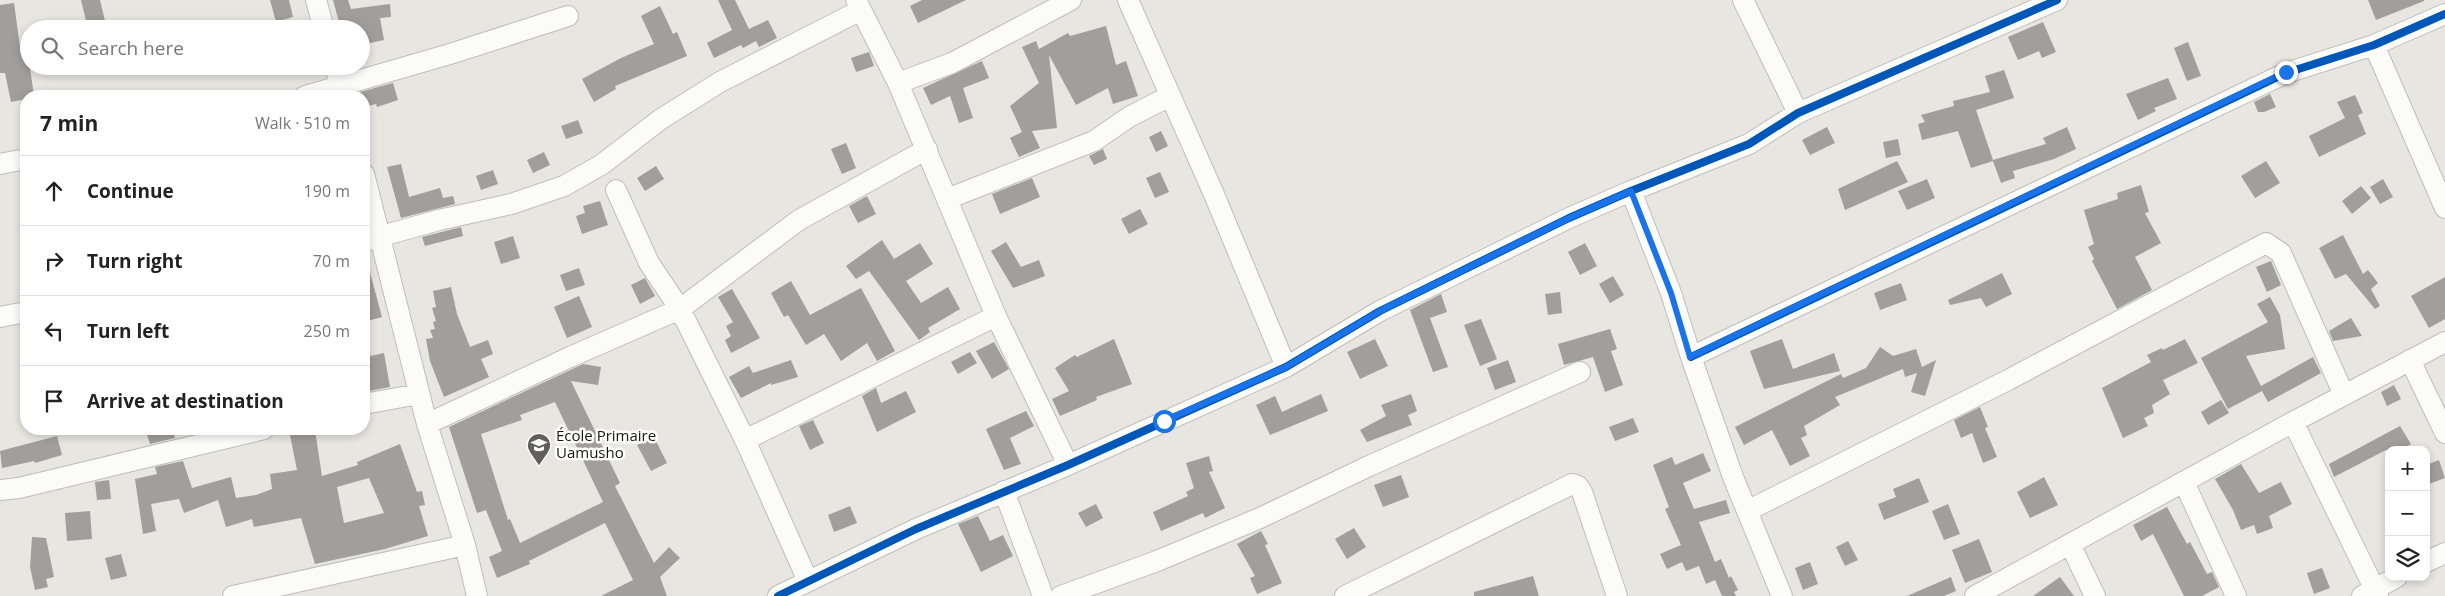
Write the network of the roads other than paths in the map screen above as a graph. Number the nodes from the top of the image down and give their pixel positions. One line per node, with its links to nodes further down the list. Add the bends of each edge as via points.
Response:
1 (316, 0): 9 (street)
2 (1071, 0): 12 (street, via 952,63)
3 (1128, 0): 15 (street)
4 (1743, 0): 16 (street)
5 (2057, 0): 16 (street)
6 (858, 5): 12 (street); 25 (street, via 661,118 602,165 564,186 511,204 439,220)
7 (2445, 14): 10 (street)
8 (568, 16): 14 (street)
9 (322, 20)
10 (2374, 45): 23 (street); 31 (street, via 2286,72)
11 (337, 75): 13 (street)
12 (898, 83): 17 (street)
13 (341, 90)
14 (348, 90)
15 (1170, 96): 22 (street, via 1129,117 1094,141); 33 (street, via 1214,192)
16 (1798, 113): 21 (street, via 1749,144)
17 (927, 149): 22 (street); 26 (street, via 799,220)
18 (20, 160): 19 (street)
19 (0, 164)
20 (616, 190): 26 (street, via 649,263)
21 (1631, 191): 31 (street, via 1671,293); 33 (street, via 1380,311)
22 (947, 199): 28 (street)
23 (2445, 208)
24 (370, 224): 25 (street)
25 (372, 240): 35 (street)
26 (680, 309): 39 (street, via 570,356); 42 (street)
27 (20, 313): 29 (street)
28 (996, 316): 42 (street); 43 (street)
29 (0, 317)
30 (2445, 342): 32 (street)
31 (1690, 357): 47 (street)
32 (2410, 360): 36 (street); 40 (street)
33 (1286, 367): 43 (street)
34 (1580, 372): 59 (street, via 1260,518 1158,561)
35 (419, 394): 37 (street); 39 (street)
36 (2344, 395): 38 (street); 47 (street, via 2281,253 2266,243 2008,380)
37 (370, 403)
38 (2293, 422): 44 (street); 54 (street)
39 (426, 424): 49 (street)
40 (2445, 433)
41 (239, 435): 45 (street)
42 (745, 440): 52 (street)
43 (1068, 465): 46 (street)
44 (2184, 482): 48 (street); 65 (street)
45 (0, 490)
46 (1004, 491): 52 (street); 58 (street)
47 (1747, 510): 62 (street)
48 (2070, 544): 63 (street); 64 (street)
49 (465, 546): 55 (street); 56 (street)
50 (2445, 553): 51 (street)
51 (2430, 560)
52 (808, 581): 57 (street)
53 (2391, 581): 54 (street)
54 (2371, 594)
55 (233, 596)
56 (477, 596)
57 (778, 596)
58 (1043, 596)
59 (1061, 596)
60 (1345, 596): 61 (street, via 1572,484 1582,492)
61 (1617, 596)
62 (1782, 596)
63 (1975, 596)
64 (2095, 596)
65 (2236, 596)

